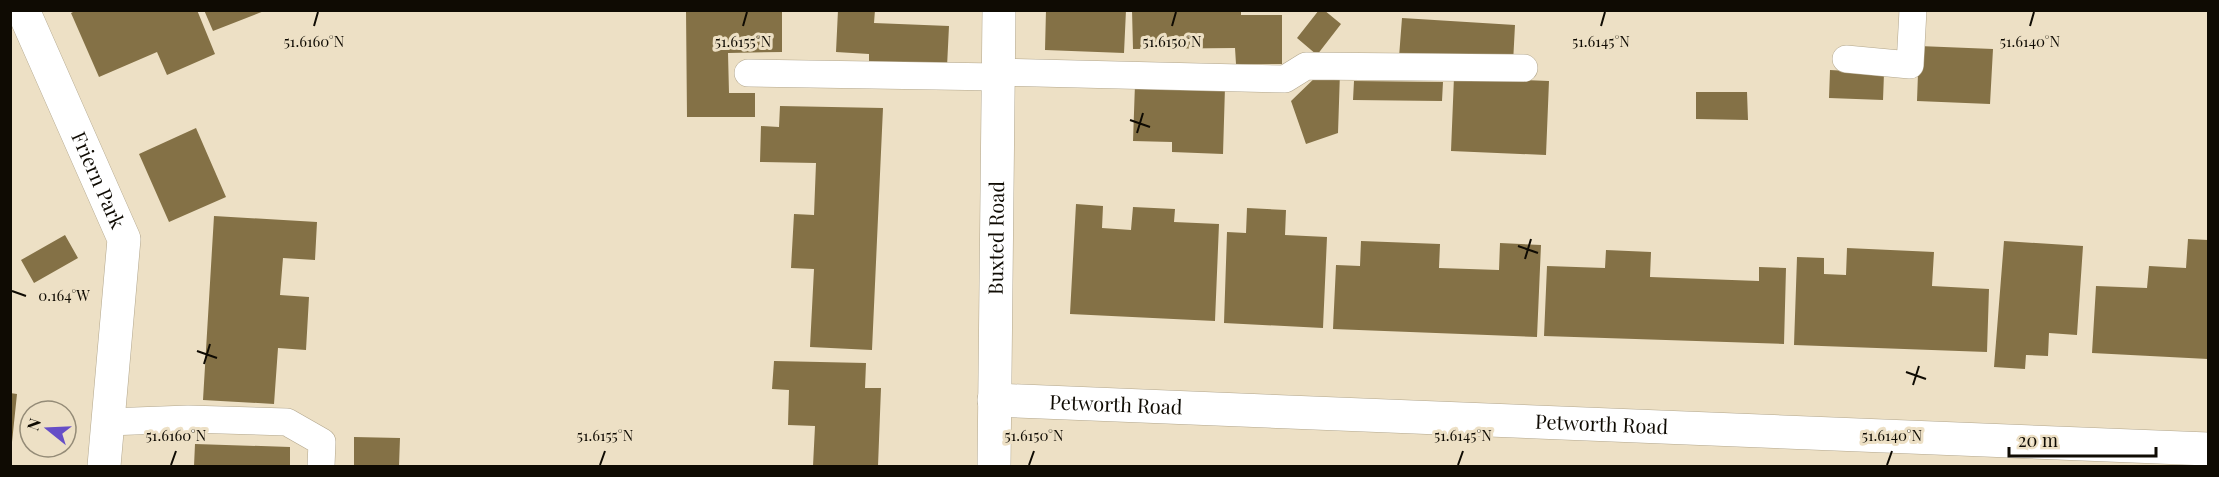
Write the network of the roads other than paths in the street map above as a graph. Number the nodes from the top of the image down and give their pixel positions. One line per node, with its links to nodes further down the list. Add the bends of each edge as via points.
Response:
1 (23, 10): 9 (street, Friern Park, via 124,239)
2 (999, 10): 7 (street, Buxted Road)
3 (1913, 10): 4 (lane, via 1910,65)
4 (1846, 59)
5 (1524, 68): 7 (lane, via 1306,66 1285,79)
6 (748, 73): 7 (lane)
7 (998, 75): 8 (street, Buxted Road)
8 (994, 400): 10 (street, Petworth Road); 13 (street, Buxted Road)
9 (108, 422): 11 (street, Friern Park); 12 (lane, via 287,422 322,442)
10 (2208, 449)
11 (104, 466)
12 (321, 466)
13 (994, 466)

